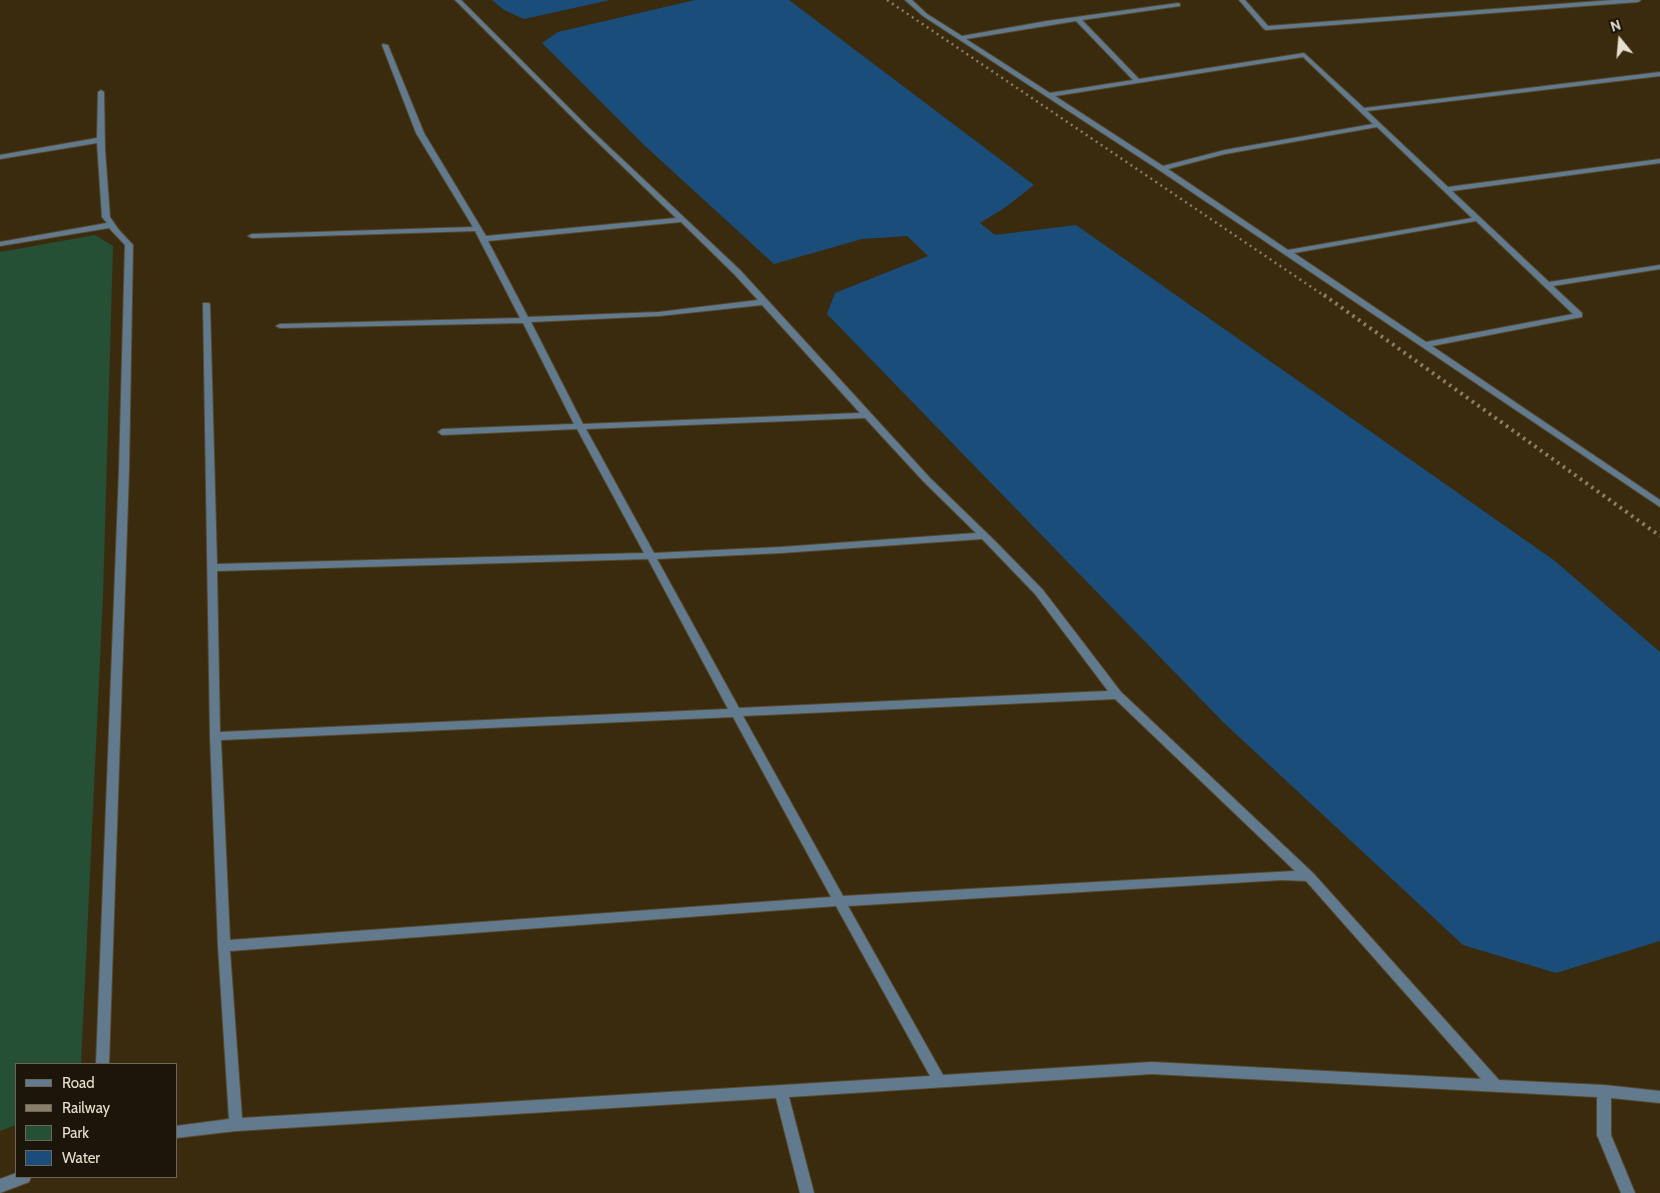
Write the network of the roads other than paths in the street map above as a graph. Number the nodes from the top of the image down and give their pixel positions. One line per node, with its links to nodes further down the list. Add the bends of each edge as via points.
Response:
1 (458, 0): 21 (street)
2 (908, 0): 7 (street, via 924,15)
3 (1242, 0): 4 (street, via 1266,28)
4 (1638, 0)
5 (1178, 5): 6 (street)
6 (1078, 19): 7 (street); 10 (street)
7 (961, 38): 12 (street)
8 (385, 45): 23 (street, via 420,133)
9 (1660, 74): 13 (street)
10 (1138, 81): 12 (street); 13 (street, via 1304,55)
11 (101, 92): 15 (street)
12 (1048, 95): 18 (street)
13 (1361, 110): 14 (street)
14 (1378, 125): 18 (street, via 1225,152); 19 (street)
15 (101, 140): 16 (street); 22 (street, via 106,217)
16 (0, 157)
17 (1660, 161): 19 (street)
18 (1162, 168): 27 (street)
19 (1446, 190): 20 (street)
20 (1476, 219): 27 (street); 29 (street)
21 (682, 220): 25 (street); 30 (street)
22 (111, 225): 26 (street); 48 (street, via 130,245)
23 (478, 229): 24 (street); 25 (street)
24 (252, 236)
25 (484, 240): 32 (street)
26 (0, 244)
27 (1288, 252): 34 (street)
28 (1660, 268): 29 (street)
29 (1546, 285): 34 (street, via 1579,315)
30 (764, 302): 32 (street, via 659,314); 35 (street)
31 (206, 305): 41 (street)
32 (526, 320): 33 (street); 36 (street)
33 (280, 326)
34 (1425, 345): 38 (street)
35 (868, 415): 36 (street); 39 (street)
36 (581, 428): 37 (street); 40 (street)
37 (442, 432)
38 (1660, 504)
39 (984, 536): 40 (street); 42 (street, via 1039,592)
40 (651, 556): 41 (street); 43 (street)
41 (212, 568): 44 (street)
42 (1117, 696): 43 (street); 45 (street)
43 (736, 712): 44 (street); 46 (street)
44 (215, 736): 47 (street)
45 (1308, 876): 46 (street); 50 (street)
46 (840, 900): 47 (street); 49 (street)
47 (224, 946): 54 (street)
48 (103, 1063)
49 (940, 1082): 50 (street, via 1152,1068); 51 (street)
50 (1495, 1085): 52 (street)
51 (781, 1091): 54 (street); 58 (street)
52 (1604, 1091): 53 (street); 59 (street, via 1604,1135)
53 (1660, 1097)
54 (236, 1126): 55 (street)
55 (178, 1132)
56 (21, 1178): 57 (street)
57 (0, 1186)
58 (807, 1193)
59 (1628, 1193)

